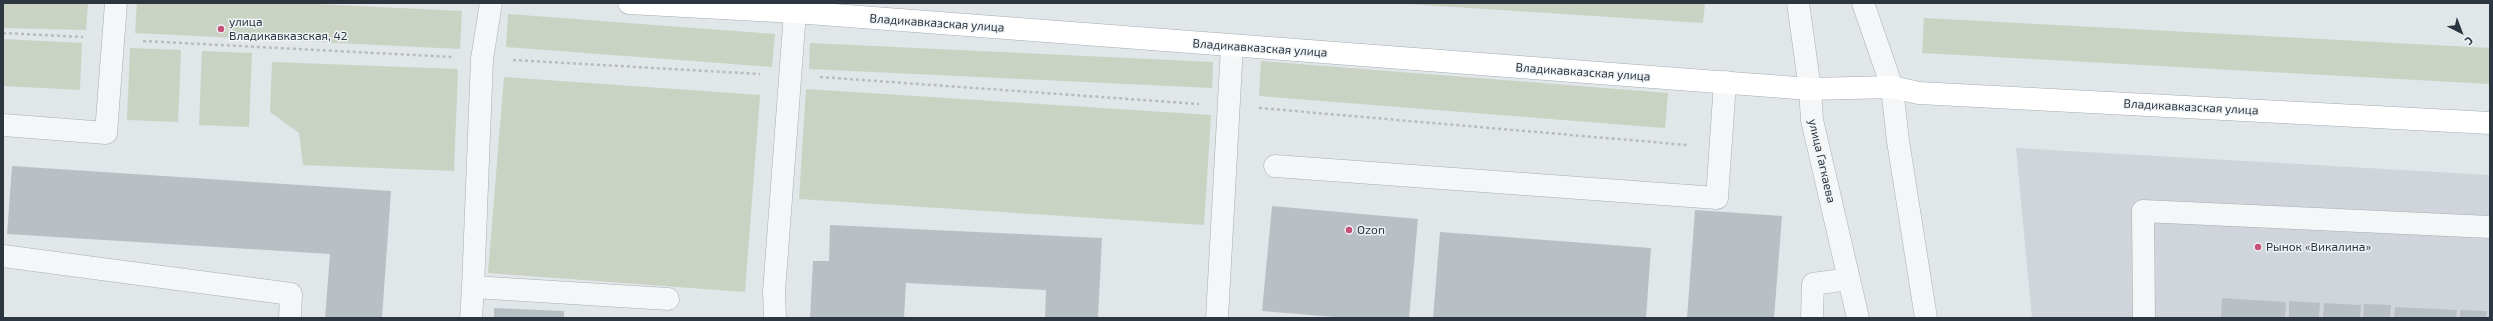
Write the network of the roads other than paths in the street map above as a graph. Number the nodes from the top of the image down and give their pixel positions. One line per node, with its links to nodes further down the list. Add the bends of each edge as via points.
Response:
1 (116, 3): 12 (street, via 106,133)
2 (491, 3): 17 (street, via 482,59)
3 (628, 3): 6 (main road, Владикавказская улица)
4 (1798, 3): 10 (street, улица Гагкаева)
5 (1863, 3): 9 (street)
6 (795, 12): 7 (main road, Владикавказская улица); 21 (street, via 774,292)
7 (1232, 46): 8 (main road, Владикавказская улица); 22 (street)
8 (1725, 82): 10 (main road, Владикавказская улица); 13 (street, via 1717,198)
9 (1892, 87): 10 (main road, Владикавказская улица); 11 (main road, Владикавказская улица, via 1927,93); 25 (street, via 1896,133)
10 (1810, 89): 16 (street, улица Гагкаева, via 1812,120)
11 (2490, 123)
12 (3, 125)
13 (1275, 166)
14 (2490, 227): 26 (street, via 2143,211)
15 (3, 256): 19 (street, via 291,294)
16 (1849, 279): 23 (street, via 1813,284); 24 (street, улица Гагкаева)
17 (473, 288): 18 (street); 20 (street)
18 (668, 300)
19 (290, 318)
20 (470, 318)
21 (775, 318)
22 (1217, 318)
23 (1812, 318)
24 (1858, 318)
25 (1926, 318)
26 (2144, 318)

